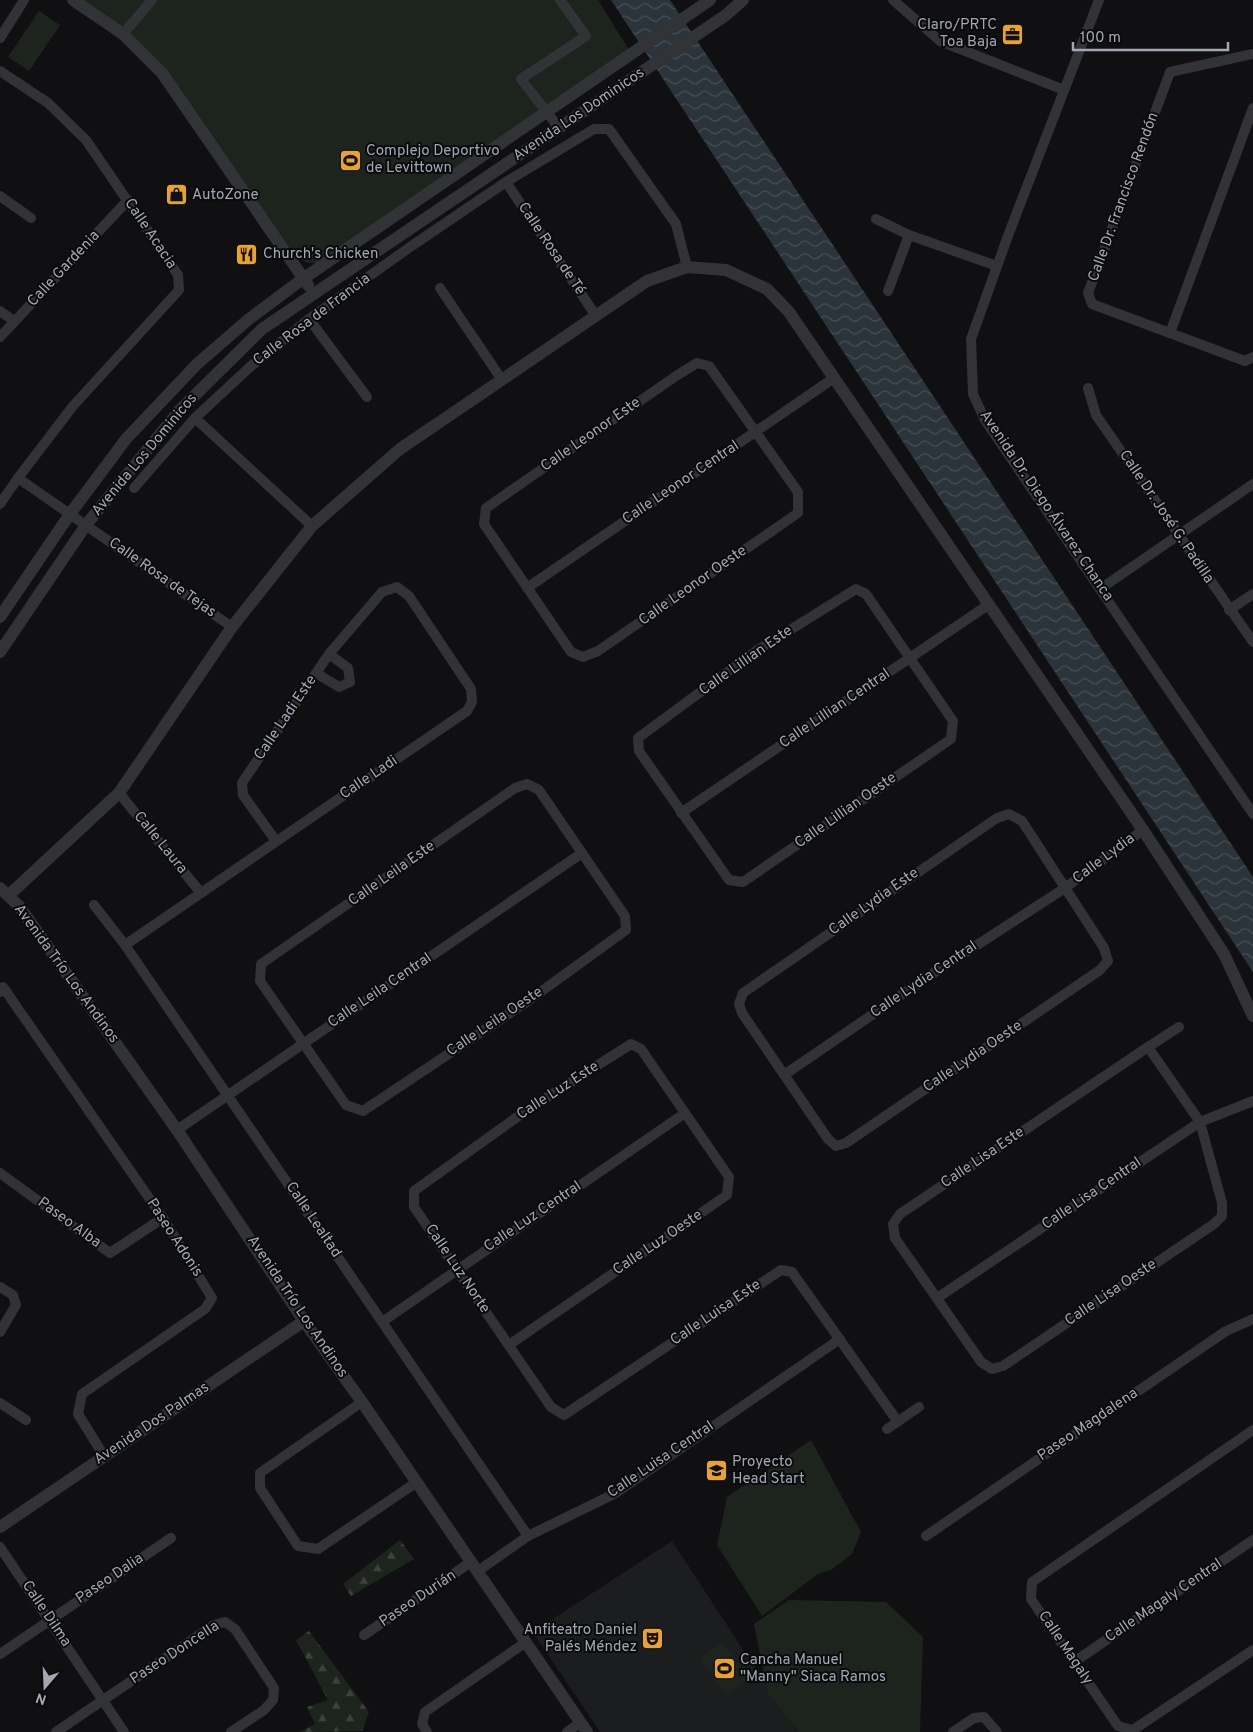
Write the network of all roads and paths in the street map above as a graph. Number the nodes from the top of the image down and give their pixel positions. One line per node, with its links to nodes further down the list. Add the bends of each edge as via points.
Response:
1 (24, 0): 10 (street)
2 (73, 0): 9 (street)
3 (152, 0): 9 (street)
4 (560, 0): 15 (street, via 586,36 521,79)
5 (743, 0): 16 (street, Avenida Los Dominicos)
6 (892, 0): 13 (street, via 940,41)
7 (1098, 0): 13 (street, Avenida Dr. Diego Álvarez Chanca)
8 (708, 1): 15 (street, Avenida Los Dominicos)
9 (123, 34): 25 (street, via 162,74)
10 (0, 38)
11 (1253, 55): 33 (street, Calle Dr. Francisco Rendón, via 1170,72 1088,293 1092,304)
12 (0, 71): 19 (street, Calle Acacia, via 48,103 86,140)
13 (1064, 90): 23 (street, Avenida Dr. Diego Álvarez Chanca)
14 (1253, 108): 33 (street)
15 (547, 112): 16 (street); 25 (street, Avenida Los Dominicos)
16 (560, 128): 28 (street, Avenida Los Dominicos)
17 (506, 182): 24 (street, Calle Rosa de Francia, via 594,129 609,130 676,224); 30 (street, Calle Rosa de Té); 31 (street, Calle Rosa de Francia)
18 (0, 196): 20 (street)
19 (128, 200): 32 (street, Calle Gardenia); 42 (street, Calle Acacia, via 178,275 179,290 73,406)
20 (31, 218)
21 (876, 219): 22 (street)
22 (909, 235): 23 (street); 27 (street)
23 (996, 266): 51 (street, Avenida Dr. Diego Álvarez Chanca, via 971,339 973,394 985,420)
24 (687, 267): 30 (street, via 647,281); 36 (street, via 726,270 767,289 789,312)
25 (304, 278): 28 (street); 46 (street, Avenida Los Dominicos, via 197,364 126,439)
26 (440, 288): 37 (street)
27 (888, 291)
28 (314, 294): 47 (street, Avenida Los Dominicos, via 262,330 179,411)
29 (0, 311): 32 (street)
30 (596, 316): 37 (street)
31 (309, 319): 39 (street); 40 (street, Calle Rosa de Francia, via 251,366)
32 (14, 321): 34 (street, Calle Gardenia)
33 (1170, 333): 35 (street, Calle Dr. Francisco Rendón)
34 (0, 337)
35 (1249, 359)
36 (834, 378): 41 (street, Calle Leonor Central); 54 (street)
37 (502, 380): 48 (street, via 400,449)
38 (1088, 388): 49 (street, Calle Dr. José G. Padilla, via 1096,415)
39 (367, 397)
40 (195, 418): 44 (street, Calle Rosa de Francia); 48 (street)
41 (757, 432): 50 (street, Calle Leonor Central); 50 (street, Calle Leonor Este, via 709,366 697,364 676,376 486,508 484,524); 50 (street, Calle Leonor Oeste, via 798,492 798,513 598,651 583,658 571,652)
42 (18, 478): 45 (street, Calle Acacia); 46 (street, Calle Rosa de Tejas)
43 (1253, 484): 49 (street)
44 (134, 488)
45 (0, 504)
46 (70, 514): 47 (street, Calle Rosa de Tejas); 56 (street, Avenida Los Dominicos)
47 (86, 525): 57 (street, Calle Rosa de Tejas); 59 (street, Avenida Los Dominicos)
48 (312, 526): 57 (street)
49 (1178, 535): 51 (street); 55 (street, Calle Dr. José G. Padilla)
50 (527, 588)
51 (1100, 589): 65 (street, Avenida Dr. Diego Álvarez Chanca)
52 (1253, 594): 55 (street)
53 (375, 600): 60 (street, Calle Ladi Este); 67 (street, Calle Ladi, via 382,592 397,587 409,596 471,689 472,702 467,711)
54 (988, 605): 61 (street, Calle Lillian Central); 66 (street)
55 (1229, 610): 58 (street, Calle Dr. José G. Padilla)
56 (0, 617)
57 (232, 627): 63 (street)
58 (1253, 642)
59 (0, 652)
60 (329, 654): 62 (street, Calle Ladi Este); 62 (street, via 348,668 350,682 339,687)
61 (911, 658): 64 (street, Calle Lillian Central); 64 (street, Calle Lillian Este, via 866,594 856,589 756,651 638,738 639,751); 64 (street, Calle Lillian Oeste, via 953,721 951,739 759,872 742,882 729,880)
62 (316, 673): 67 (street, Calle Ladi Este, via 242,783 243,795)
63 (119, 793): 70 (street); 71 (street, Calle Laura)
64 (681, 813)
65 (1253, 814)
66 (1142, 830): 69 (street, Calle Lydia); 75 (street, via 1224,954)
67 (276, 842): 71 (street, Calle Ladi)
68 (582, 853): 77 (street, Calle Leila Central); 77 (street, Calle Leila Oeste, via 625,916 626,930 528,1001 363,1111 346,1105); 77 (street, Calle Leila Este, via 539,790 527,784 515,788 261,964 260,981)
69 (1065, 888): 79 (street, Calle Lydia Central); 79 (street, Calle Lydia Oeste, via 1104,948 1108,961 1100,970 846,1143 836,1146 828,1139); 79 (street, Calle Lydia Este, via 1022,821 1009,814 997,818 743,993 739,1004 742,1013)
70 (4, 891): 84 (street, Avenida Trío Los Andinos, via 19,906)
71 (201, 893): 73 (street, Calle Ladi)
72 (94, 905): 73 (street, Calle Lealtad)
73 (124, 945): 80 (street, Calle Lealtad)
74 (1, 990): 87 (street, Paseo Adonis)
75 (1253, 1016)
76 (1179, 1028): 78 (street, Calle Lisa Este)
77 (303, 1044): 80 (street, Calle Leila Central)
78 (1148, 1046): 83 (street); 90 (street, Calle Lisa Este, via 900,1214 893,1224 895,1238)
79 (784, 1075)
80 (228, 1095): 84 (street, Calle Leila Central); 93 (street, Calle Lealtad)
81 (1253, 1101): 83 (street, Calle Lisa Central)
82 (685, 1113): 86 (street, Calle Luz Este, via 641,1049 631,1044 524,1112); 88 (street, Calle Luz Central); 96 (street, Calle Luz Oeste, via 729,1177 728,1196)
83 (1200, 1122): 90 (street, Calle Lisa Central); 90 (street, Calle Lisa Oeste, via 1222,1203 1222,1216 1052,1334 1003,1366 992,1369 981,1362)
84 (177, 1130): 92 (street, Avenida Trío Los Andinos)
85 (0, 1173): 87 (street, Paseo Alba, via 110,1253)
86 (414, 1191): 88 (street, Calle Luz Norte, via 414,1207)
87 (163, 1218): 104 (street, Paseo Adonis, via 212,1298 205,1309 82,1394 78,1414)
88 (457, 1269): 93 (street, Calle Luz Central); 96 (street, Calle Luz Norte)
89 (0, 1287): 94 (street, via 12,1295 16,1305)
90 (937, 1298)
91 (1253, 1319): 108 (street, Paseo Magdalena, via 1226,1331)
92 (304, 1321): 97 (street, Avenida Trío Los Andinos); 104 (street, Avenida Dos Palmas)
93 (382, 1322): 107 (street, Calle Lealtad)
94 (0, 1332)
95 (840, 1339): 96 (street, Calle Luisa Este, via 792,1272 781,1270 564,1414 551,1407); 101 (street, Calle Luisa Este); 107 (street, Calle Luisa Central, via 616,1493)
96 (509, 1345)
97 (362, 1402): 105 (street, Avenida Trío Los Andinos); 105 (street, via 260,1473 260,1488 298,1546 318,1549)
98 (0, 1403): 100 (street)
99 (919, 1407): 101 (street)
100 (26, 1420)
101 (898, 1422): 102 (street)
102 (887, 1429)
103 (1253, 1430): 118 (street, Calle Magaly, via 1032,1582 1031,1599)
104 (104, 1456): 106 (street, Avenida Dos Palmas)
105 (417, 1482): 112 (street, Avenida Trío Los Andinos)
106 (0, 1527)
107 (528, 1536): 112 (street, Calle Luisa Central)
108 (926, 1536)
109 (170, 1538): 113 (street, Paseo Dalia)
110 (1253, 1540): 118 (street, Calle Magaly Central)
111 (0, 1547): 113 (street, Calle Dilma)
112 (475, 1567): 114 (street, Paseo Durián); 115 (street, Avenida Trío Los Andinos)
113 (50, 1620): 117 (street, Paseo Dalia); 119 (street, Calle Dilma)
114 (364, 1635)
115 (526, 1642): 120 (street, Avenida Trío Los Andinos); 124 (street, via 425,1712 422,1724)
116 (1253, 1650): 118 (street, Calle Magaly, via 1133,1730 1118,1726)
117 (0, 1654)
118 (1074, 1662)
119 (102, 1701): 121 (street); 122 (street, Calle Dilma); 123 (street, Paseo Doncella, via 214,1625 225,1622 235,1629 274,1688 273,1700 264,1710)
120 (584, 1727): 125 (street)
121 (56, 1732)
122 (124, 1732)
123 (231, 1732)
124 (427, 1732)
125 (566, 1732)
126 (953, 1732): 127 (street, via 974,1718 984,1717)
127 (997, 1732)

